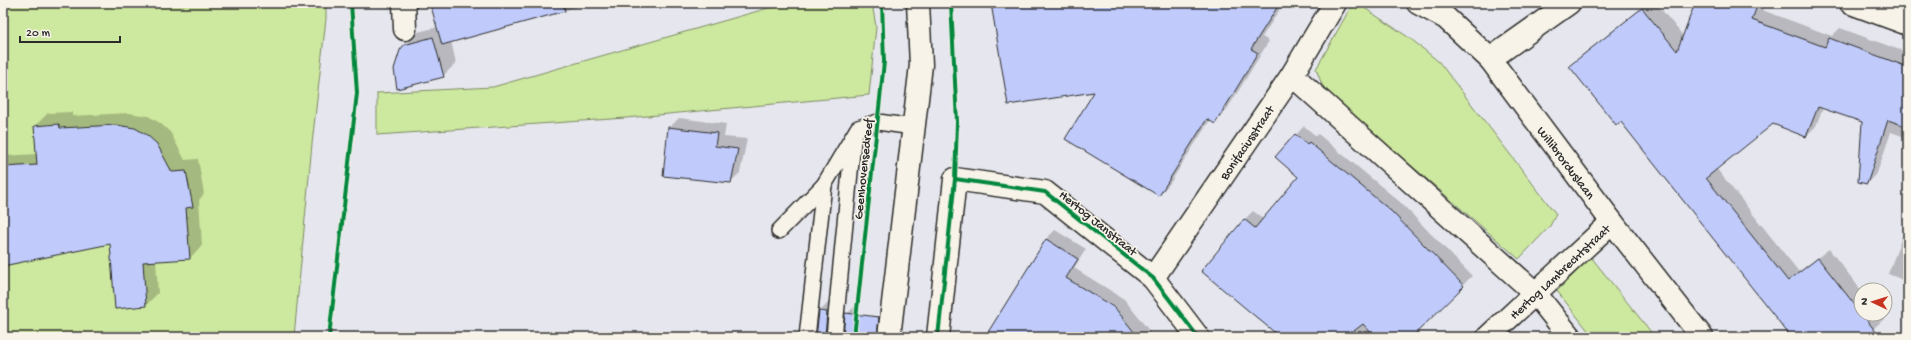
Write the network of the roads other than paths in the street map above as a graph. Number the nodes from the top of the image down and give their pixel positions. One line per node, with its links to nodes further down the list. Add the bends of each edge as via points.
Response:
1 (404, 3): 8 (street)
2 (918, 3): 11 (street, via 921,65)
3 (1335, 3): 10 (street, Bonifaciusstraat)
4 (1418, 3): 9 (street, Willibrorduslaan, via 1446,18)
5 (1569, 3): 9 (street)
6 (1851, 3): 7 (street)
7 (1908, 24)
8 (405, 29)
9 (1490, 59): 14 (street, Willibrorduslaan)
10 (1292, 74): 16 (street, Bonifaciusstraat); 17 (street)
11 (913, 127): 12 (lane, via 878,122 858,128); 20 (street)
12 (853, 136): 13 (lane); 19 (lane)
13 (824, 185): 15 (lane); 18 (lane)
14 (1612, 222): 17 (street, Hertog Lambrechtstraat); 25 (street, Willibrorduslaan)
15 (779, 231)
16 (1153, 278): 21 (street, Hertog Janstraat, via 1046,192 955,179); 22 (street, Hertog Janstraat)
17 (1535, 293): 23 (street, Hertog Lambrechtstraat); 24 (street)
18 (807, 337)
19 (834, 337)
20 (889, 337)
21 (938, 337)
22 (1198, 337)
23 (1488, 337)
24 (1570, 337)
25 (1702, 337)

